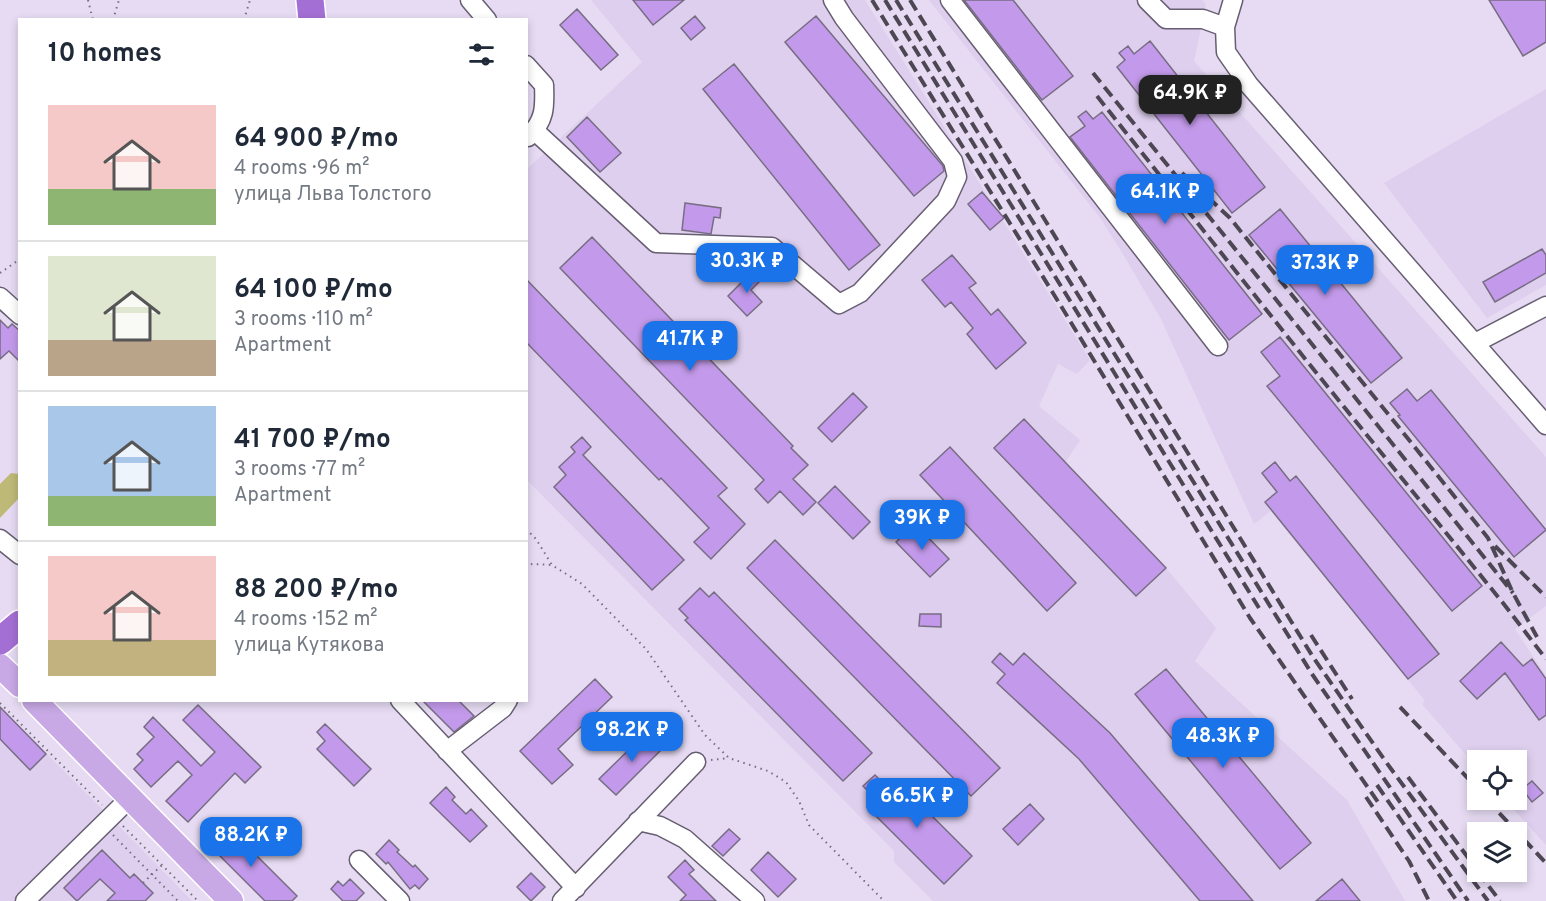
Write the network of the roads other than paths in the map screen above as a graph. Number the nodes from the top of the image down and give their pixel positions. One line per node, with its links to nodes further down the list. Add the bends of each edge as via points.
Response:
1 (310, 0): 7 (highway)
2 (470, 0): 8 (street)
3 (833, 0): 11 (street, via 952,160 957,177 946,201 860,292 839,304 772,247 656,243)
4 (950, 0): 16 (street)
5 (1147, 0): 9 (street, via 1166,19 1203,19)
6 (1233, 0): 9 (street)
7 (312, 18)
8 (485, 18)
9 (1225, 27): 15 (street, via 1226,52 1249,85)
10 (528, 67): 11 (street, via 544,85 545,111)
11 (531, 134)
12 (0, 297): 14 (street)
13 (1546, 306): 15 (street)
14 (18, 313)
15 (1475, 343): 17 (street)
16 (1218, 346)
17 (1546, 425)
18 (0, 539): 19 (street)
19 (18, 553)
20 (18, 626): 21 (highway)
21 (0, 641)
22 (0, 666): 23 (main road)
23 (18, 683)
24 (35, 702): 29 (main road)
25 (402, 702): 27 (street)
26 (507, 702): 27 (street)
27 (447, 752): 32 (street)
28 (696, 762): 30 (street)
29 (115, 813): 33 (street); 34 (main road)
30 (638, 821): 32 (street); 37 (street, via 685,838)
31 (359, 860): 35 (street)
32 (576, 888): 36 (street)
33 (31, 899)
34 (231, 901)
35 (400, 901)
36 (562, 901)
37 (755, 901)

